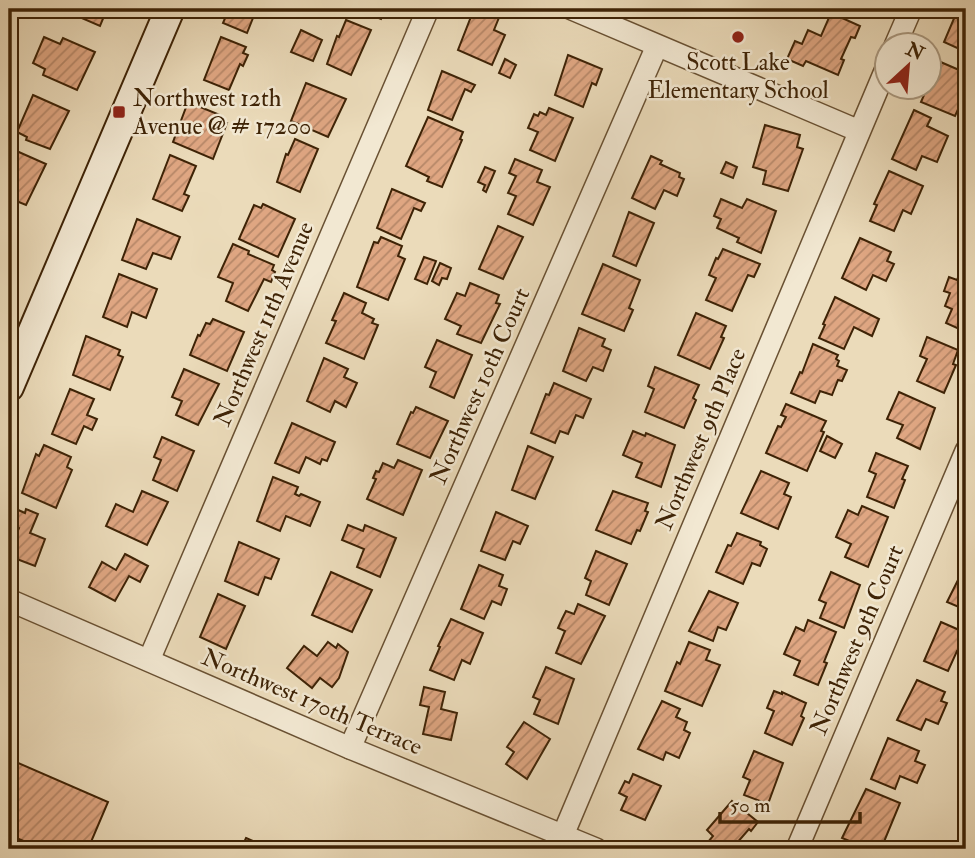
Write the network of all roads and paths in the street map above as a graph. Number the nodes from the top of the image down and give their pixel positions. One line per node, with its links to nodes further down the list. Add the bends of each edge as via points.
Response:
1 (170, 9): 9 (street)
2 (428, 9): 12 (street, Northwest 11th Avenue)
3 (572, 9): 6 (street)
4 (911, 9): 5 (street)
5 (901, 32)
6 (657, 46): 8 (street); 13 (street, Northwest 10th Court)
7 (874, 95): 8 (street, Northwest 9th Place)
8 (859, 131): 14 (street, Northwest 9th Place)
9 (9, 387)
10 (966, 451): 16 (street, Northwest 9th Court)
11 (9, 600): 12 (street, Northwest 170th Terrace)
12 (149, 660): 13 (street, Northwest 170th Terrace)
13 (350, 748): 14 (street, Northwest 170th Terrace)
14 (564, 835): 15 (street, Northwest 170th Terrace)
15 (596, 849)
16 (797, 849)

